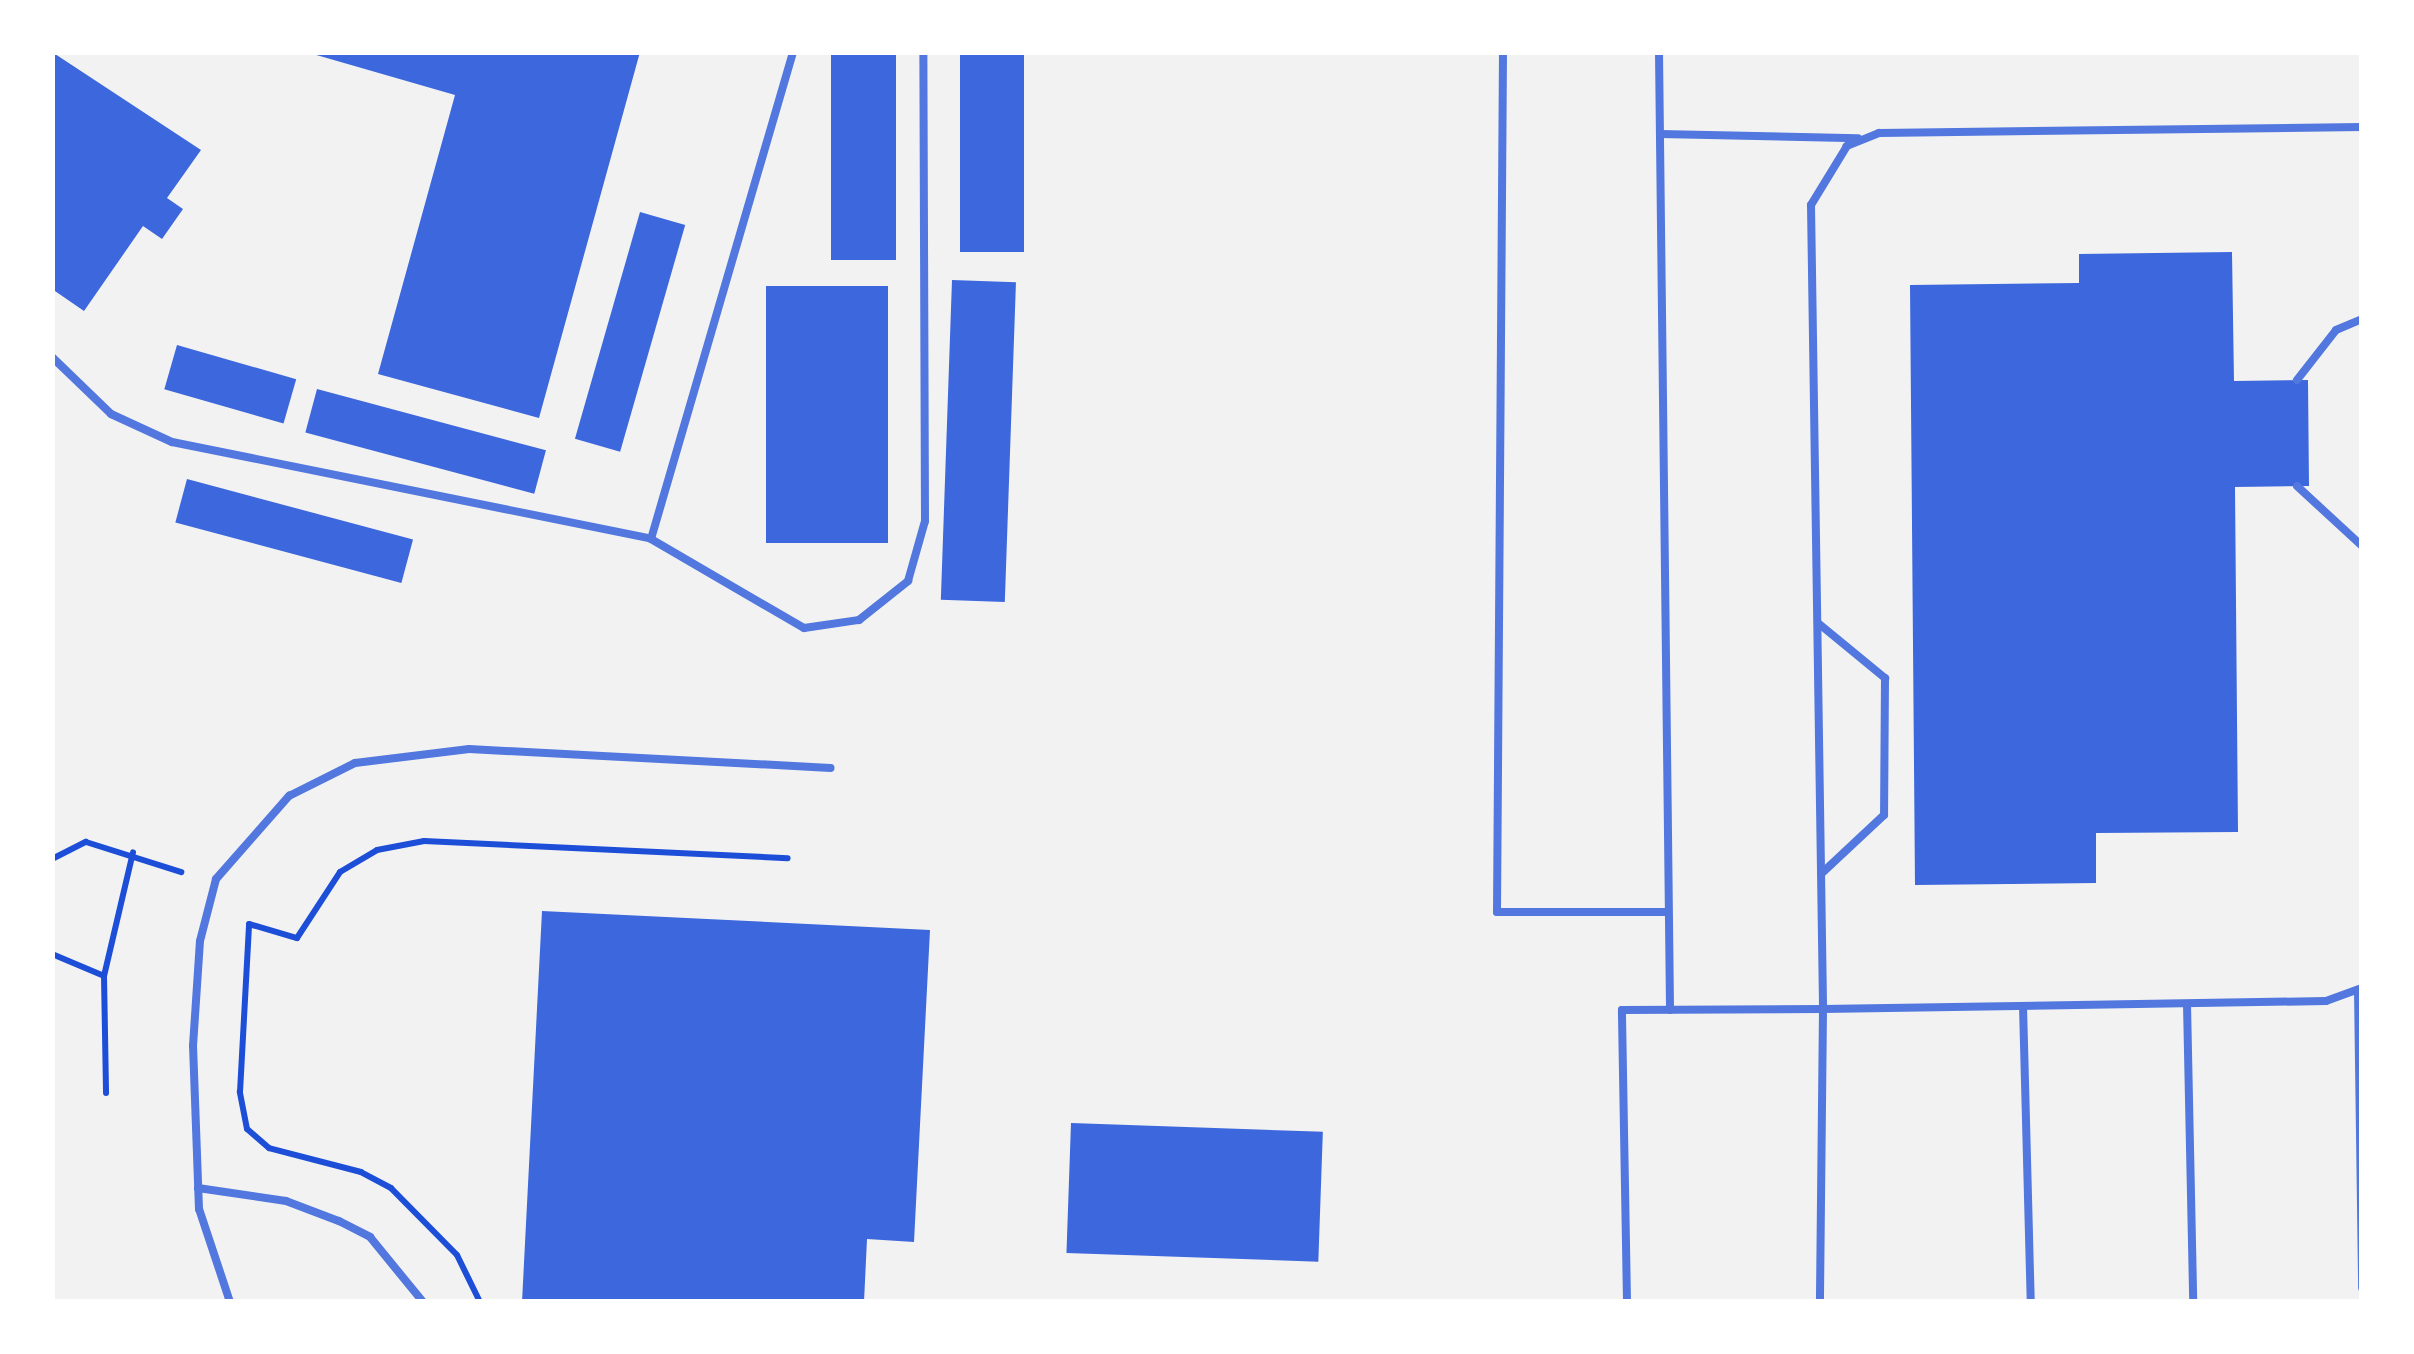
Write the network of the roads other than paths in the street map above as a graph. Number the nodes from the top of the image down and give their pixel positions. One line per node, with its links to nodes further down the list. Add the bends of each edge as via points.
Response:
1 (793, 52): 12 (lane)
2 (923, 52): 12 (lane, via 926,521 908,582 859,620 804,628)
3 (1503, 52): 17 (lane, via 1498,912)
4 (1659, 52): 6 (lane)
5 (2362, 127): 7 (lane, via 1897,131)
6 (1660, 134): 7 (lane); 17 (lane)
7 (1858, 138): 14 (lane, via 1830,164 1811,205)
8 (2362, 319): 10 (lane, via 2336,330)
9 (52, 357): 12 (lane, via 111,414 172,442)
10 (2297, 380)
11 (2297, 486): 13 (lane)
12 (651, 539)
13 (2362, 546)
14 (1818, 623): 16 (lane); 16 (lane, via 1885,678 1884,815)
15 (831, 768): 23 (lane, via 468,749 355,762 288,796 216,878 200,941 194,1046)
16 (1821, 874): 21 (lane)
17 (1665, 912): 22 (lane)
18 (2360, 989): 19 (lane, via 2326,1001); 24 (lane)
19 (2187, 1004): 20 (lane); 30 (lane)
20 (2024, 1006): 21 (lane); 29 (lane)
21 (1823, 1008): 22 (lane); 28 (lane)
22 (1670, 1010): 27 (lane, via 1622,1010)
23 (198, 1188): 25 (lane, via 210,1250); 26 (lane, via 286,1201 370,1237)
24 (2362, 1288)
25 (230, 1302)
26 (422, 1302)
27 (1627, 1302)
28 (1820, 1302)
29 (2031, 1302)
30 (2193, 1302)

